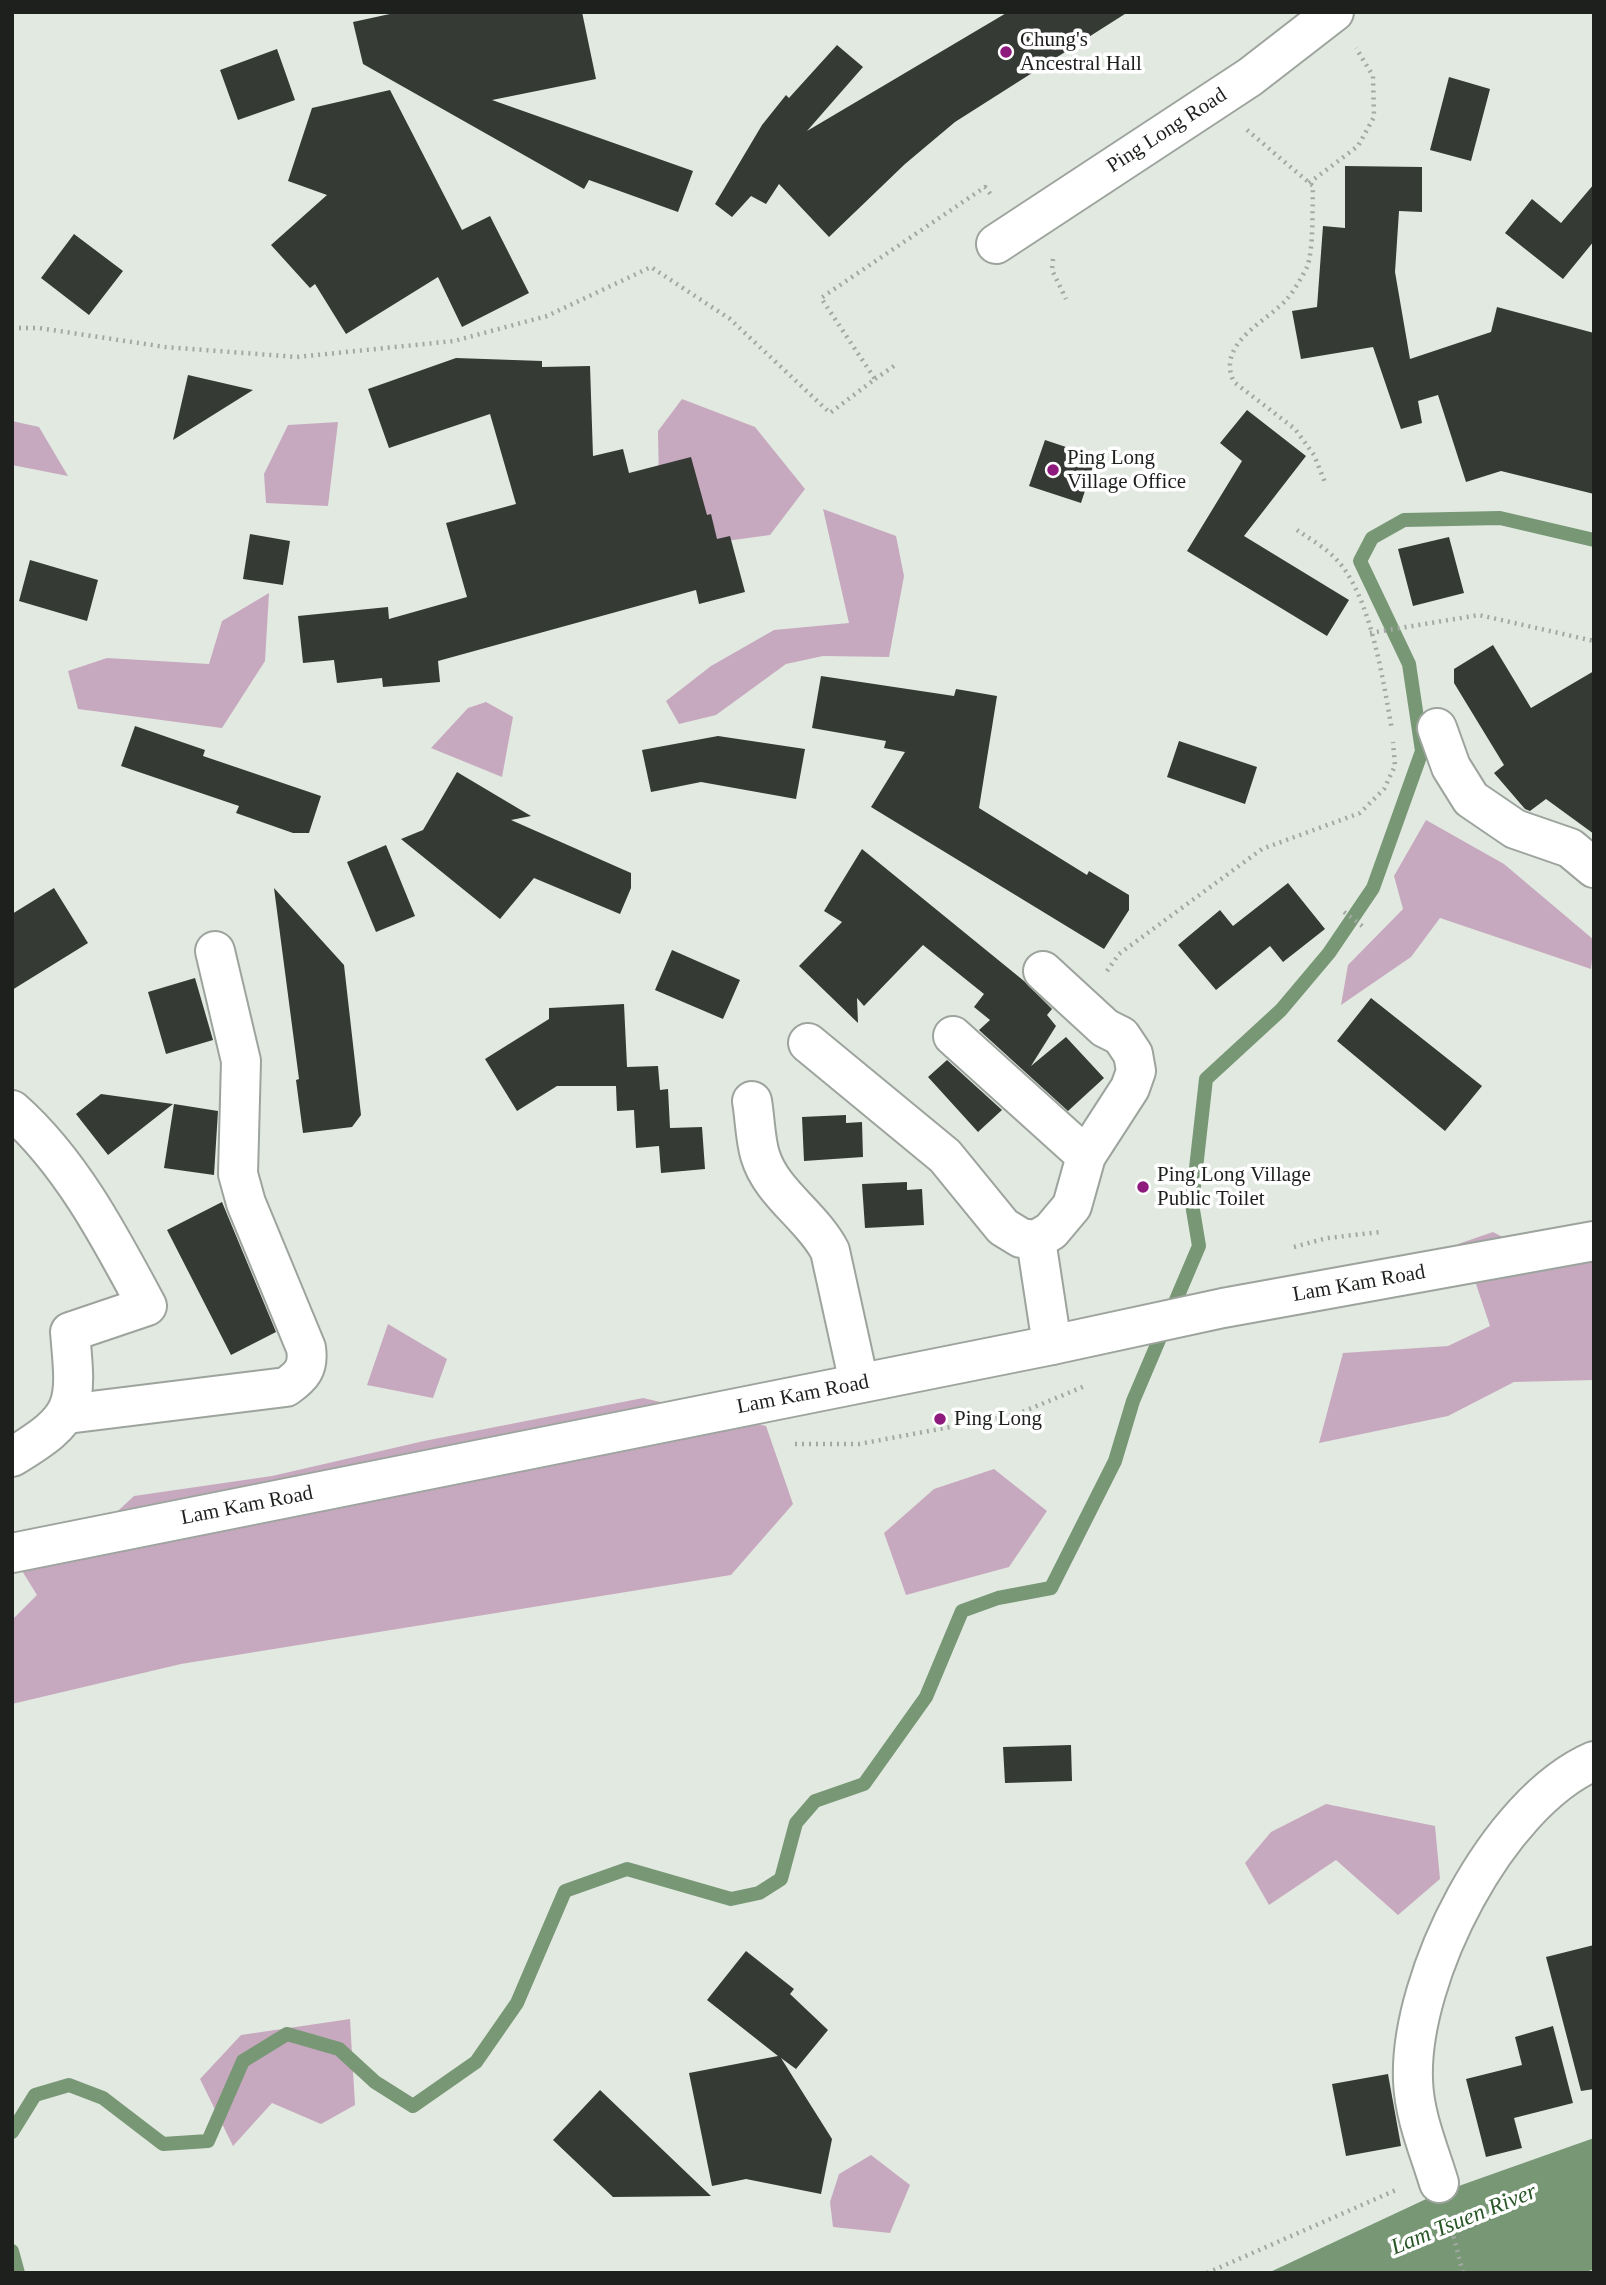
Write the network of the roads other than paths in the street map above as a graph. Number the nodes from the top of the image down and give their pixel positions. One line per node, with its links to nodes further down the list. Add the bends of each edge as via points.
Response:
1 (1343, 28): 2 (street, Ping Long Road, via 1250,77)
2 (996, 244)
3 (1437, 728): 4 (street, via 1451,767 1471,799 1515,829 1570,848)
4 (1594, 868)
5 (215, 951): 16 (street, via 241,1061 239,1174 246,1203 306,1348 307,1361 302,1376 286,1387)
6 (1043, 971): 11 (street, via 1105,1028 1121,1035 1133,1054 1136,1071 1130,1088)
7 (953, 1036): 11 (street)
8 (808, 1043): 12 (street, via 944,1156 1003,1227 1021,1238)
9 (752, 1101): 15 (street, via 760,1156 777,1186 820,1232 830,1251)
10 (12, 1110): 16 (street, via 33,1129 103,1225 147,1306 71,1332 75,1375)
11 (1086, 1156): 12 (street, via 1072,1206 1051,1231)
12 (1036, 1240): 14 (street)
13 (1594, 1241): 14 (street, Lam Kam Road, via 1223,1308)
14 (1052, 1345): 15 (street, Lam Kam Road)
15 (859, 1383): 18 (street, Lam Kam Road)
16 (67, 1414): 17 (street, via 57,1427)
17 (12, 1457)
18 (12, 1553)
19 (1594, 1761): 20 (street, via 1552,1784 1497,1848 1473,1884 1431,1975 1414,2043 1413,2082)
20 (1437, 2178)

